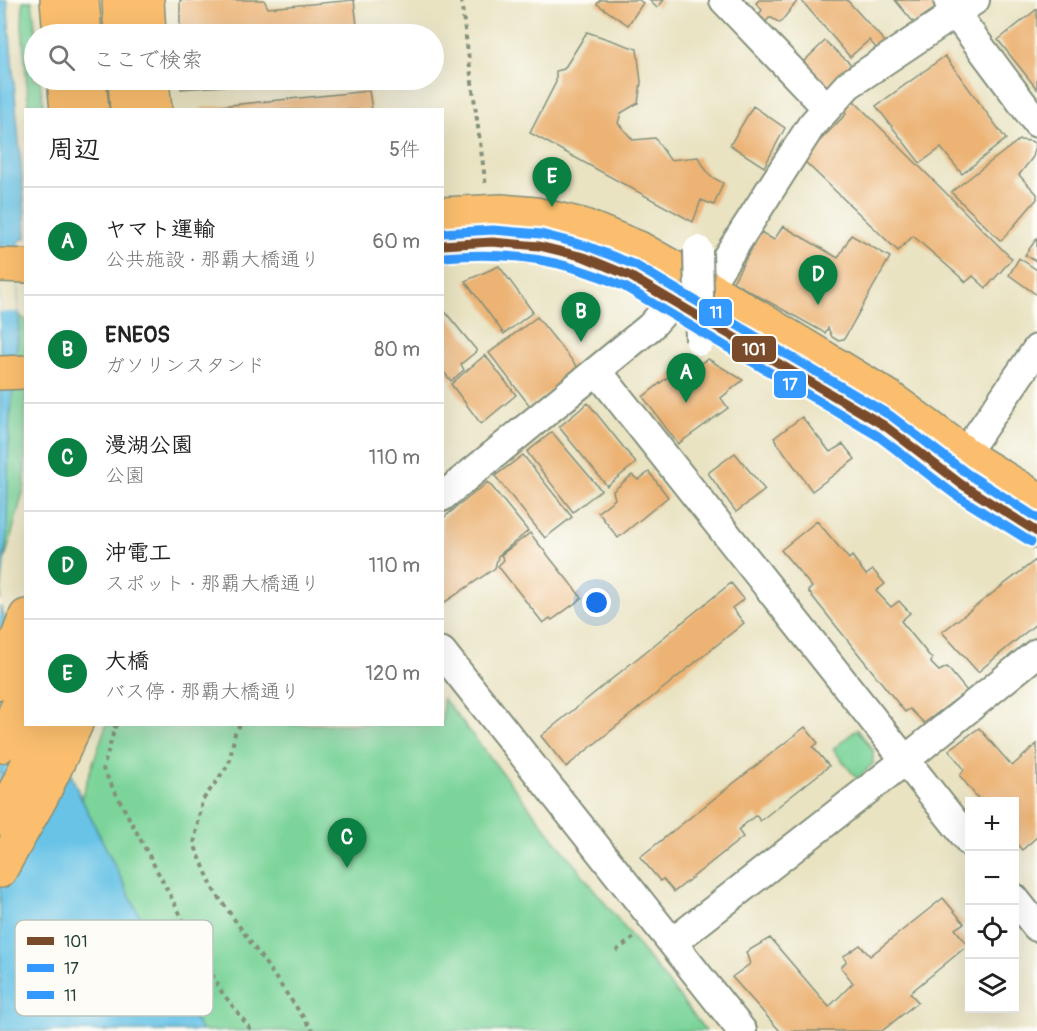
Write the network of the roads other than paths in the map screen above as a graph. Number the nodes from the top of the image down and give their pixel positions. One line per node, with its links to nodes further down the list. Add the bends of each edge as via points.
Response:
1 (57, 0): 7 (main road)
2 (82, 0): 8 (main road)
3 (119, 0): 9 (main road)
4 (147, 0): 10 (main road)
5 (724, 0): 19 (street)
6 (960, 4): 19 (street, via 848,85); 20 (street)
7 (59, 24)
8 (84, 24)
9 (121, 24)
10 (148, 24)
11 (65, 90): 15 (main road)
12 (91, 90): 16 (main road)
13 (126, 90): 17 (main road)
14 (153, 90): 18 (main road)
15 (67, 108)
16 (92, 108)
17 (127, 108)
18 (154, 108)
19 (827, 108): 24 (street, via 811,126)
20 (1037, 123)
21 (444, 214): 24 (main road, via 537,214 582,225 639,248)
22 (444, 245): 25 (main road, via 511,242 566,251 609,266)
23 (698, 250): 26 (street, bridge)
24 (708, 287): 29 (main road)
25 (670, 298): 28 (street, via 650,327); 29 (main road)
26 (700, 341)
27 (1037, 349): 30 (street)
28 (598, 372): 32 (street); 44 (street)
29 (887, 412): 30 (main road); 33 (main road); 34 (main road, via 970,471); 35 (main road, via 961,484)
30 (975, 439): 31 (main road)
31 (1037, 476)
32 (444, 495)
33 (1037, 498)
34 (1037, 512)
35 (1037, 532)
36 (24, 620): 39 (main road)
37 (1037, 653): 44 (street)
38 (444, 655): 50 (street)
39 (0, 683)
40 (24, 692): 43 (main road)
41 (44, 726): 45 (main road)
42 (75, 726): 47 (main road)
43 (0, 746)
44 (905, 760): 46 (street); 50 (street)
45 (0, 819)
46 (965, 837)
47 (0, 871)
48 (1019, 904): 49 (street)
49 (1037, 927)
50 (673, 942): 51 (street)
51 (742, 1031)

